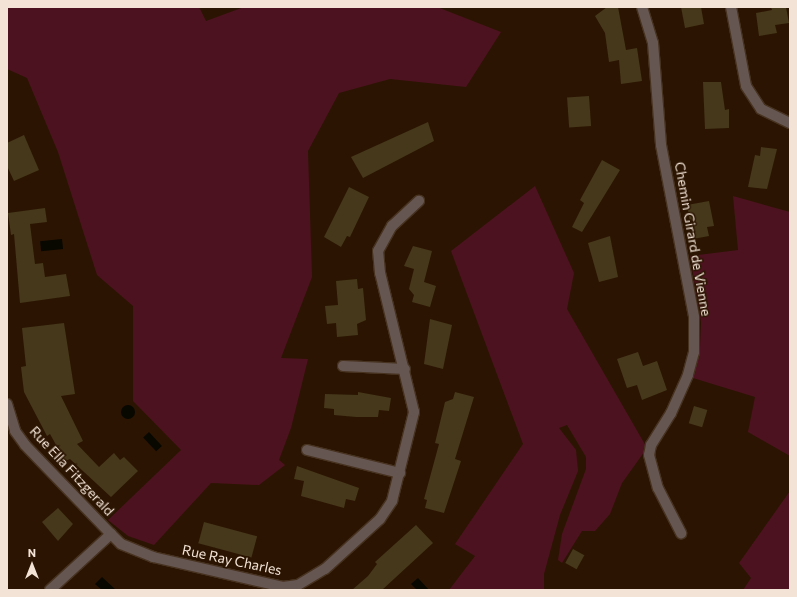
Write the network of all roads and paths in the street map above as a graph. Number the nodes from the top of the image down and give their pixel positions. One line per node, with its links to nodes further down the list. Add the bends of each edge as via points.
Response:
1 (642, 7): 10 (street, Chemin Girard de Vienne, via 653,43 662,145 694,317 694,352 688,375 672,413 651,445 649,455 658,488)
2 (731, 7): 3 (street, via 746,86 761,109)
3 (790, 123)
4 (419, 201): 6 (street, Rue Ray Charles, via 392,226 378,251 380,273)
5 (343, 366): 6 (street)
6 (405, 370): 9 (street, Rue Ray Charles, via 414,412)
7 (7, 404): 11 (street, Rue Ella Fitzgerald, via 15,431 25,445)
8 (307, 450): 9 (street)
9 (400, 473): 11 (street, Rue Ray Charles, via 388,509 380,519 325,569 298,585 283,587 153,557 121,544)
10 (681, 533)
11 (111, 534): 12 (street)
12 (50, 590)

